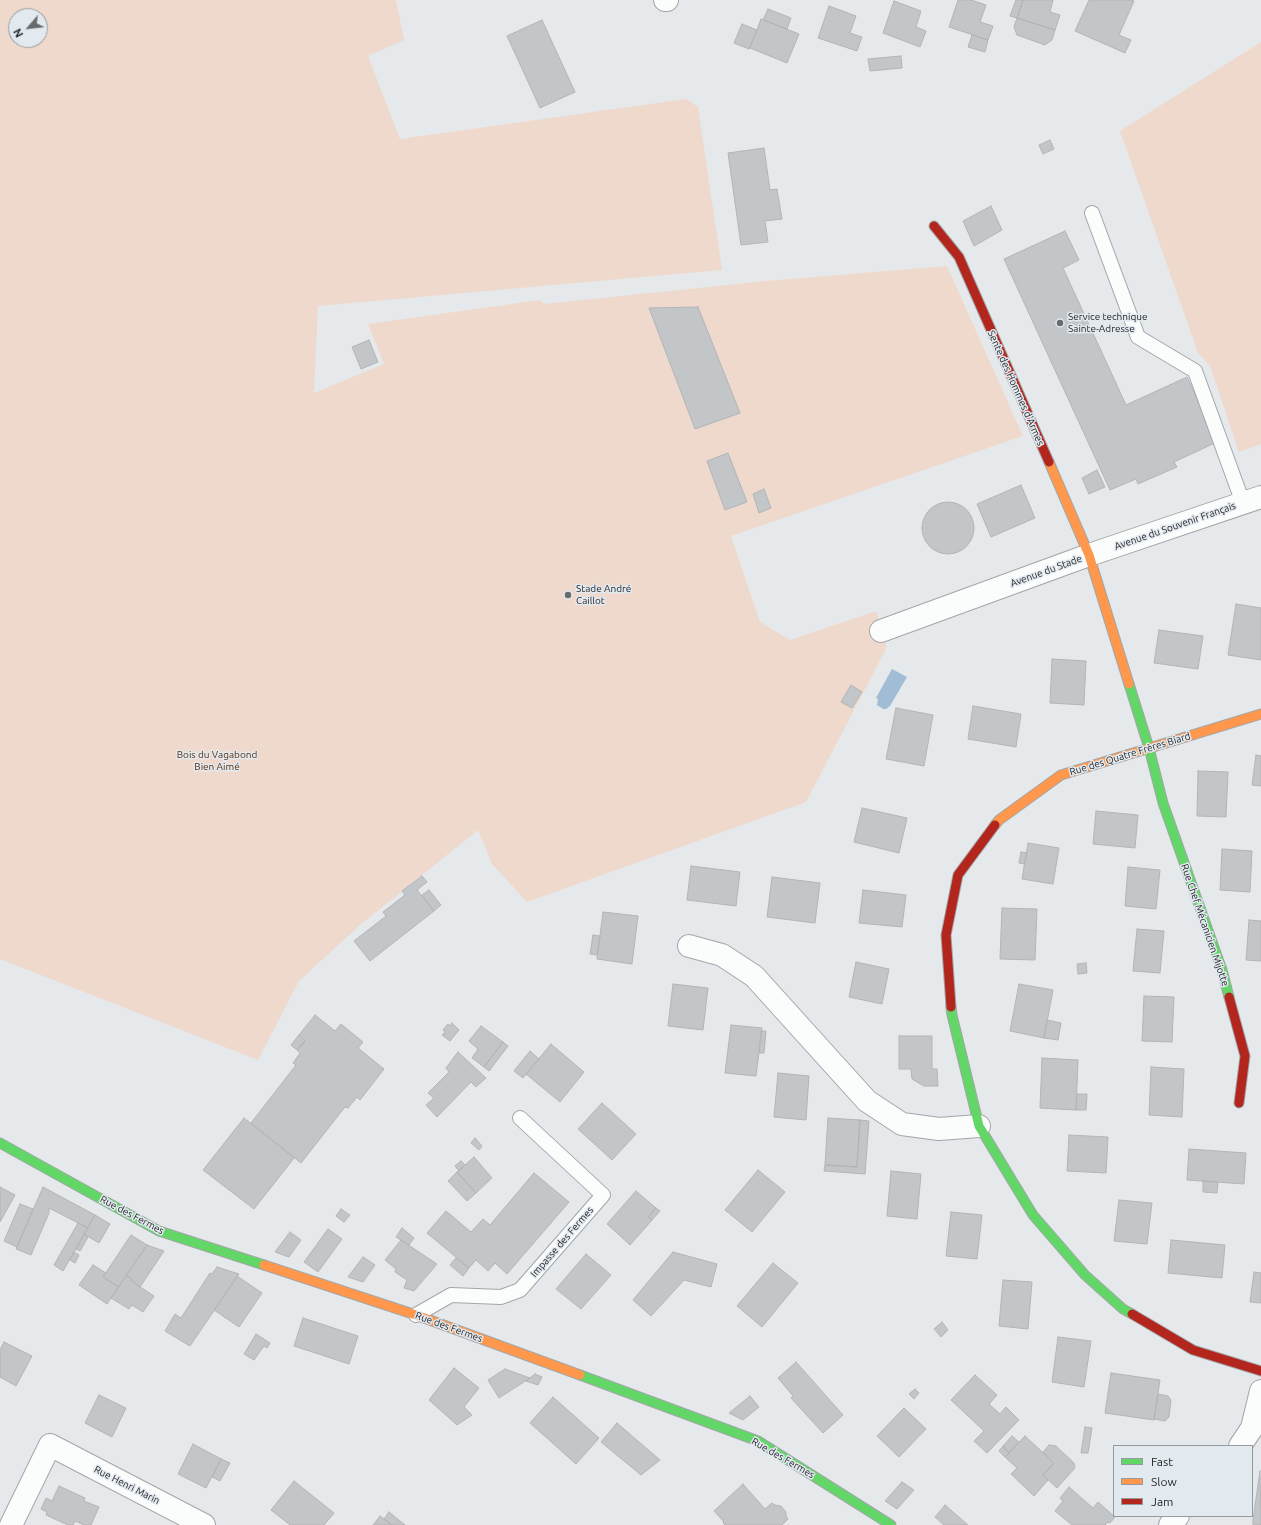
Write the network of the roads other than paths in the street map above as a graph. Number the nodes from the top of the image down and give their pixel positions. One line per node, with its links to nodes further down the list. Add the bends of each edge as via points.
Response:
1 (1092, 213): 3 (lane, via 1138,337 1195,371)
2 (934, 226): 4 (street, Sente des Hommes d'Armes, via 959,257)
3 (1252, 500): 4 (street, Avenue du Souvenir Français)
4 (1089, 555): 5 (street, Avenue du Stade); 7 (street, Avenue du Stade)
5 (881, 631)
6 (1261, 714): 7 (street, Rue des Quatre Frères Biard)
7 (1149, 748): 9 (street, Rue Chef Mécanicien Mijotte, via 1163,804 1222,970 1245,1056); 11 (street, Rue des Quatre Frères Biard, via 1061,774 999,820 958,875 946,935 952,1015)
8 (689, 946): 11 (street, via 722,955 754,976 867,1101 902,1124 939,1129)
9 (1239, 1103)
10 (520, 1118): 13 (lane, Impasse des Fermes, via 603,1195 520,1290 501,1297 451,1295)
11 (979, 1126): 14 (street, Rue des Quatre Frères Biard, via 1033,1215 1085,1275 1123,1309 1193,1350)
12 (0, 1143): 13 (street, Rue des Fermes, via 159,1231)
13 (416, 1315): 20 (street, Rue des Fermes, via 758,1441)
14 (1261, 1371)
15 (1261, 1391): 16 (street, via 1252,1428)
16 (1241, 1445)
17 (1177, 1517): 21 (street)
18 (11, 1525): 19 (street, Rue Henri Marin, via 50,1445)
19 (204, 1525)
20 (891, 1525)
21 (1170, 1525)

